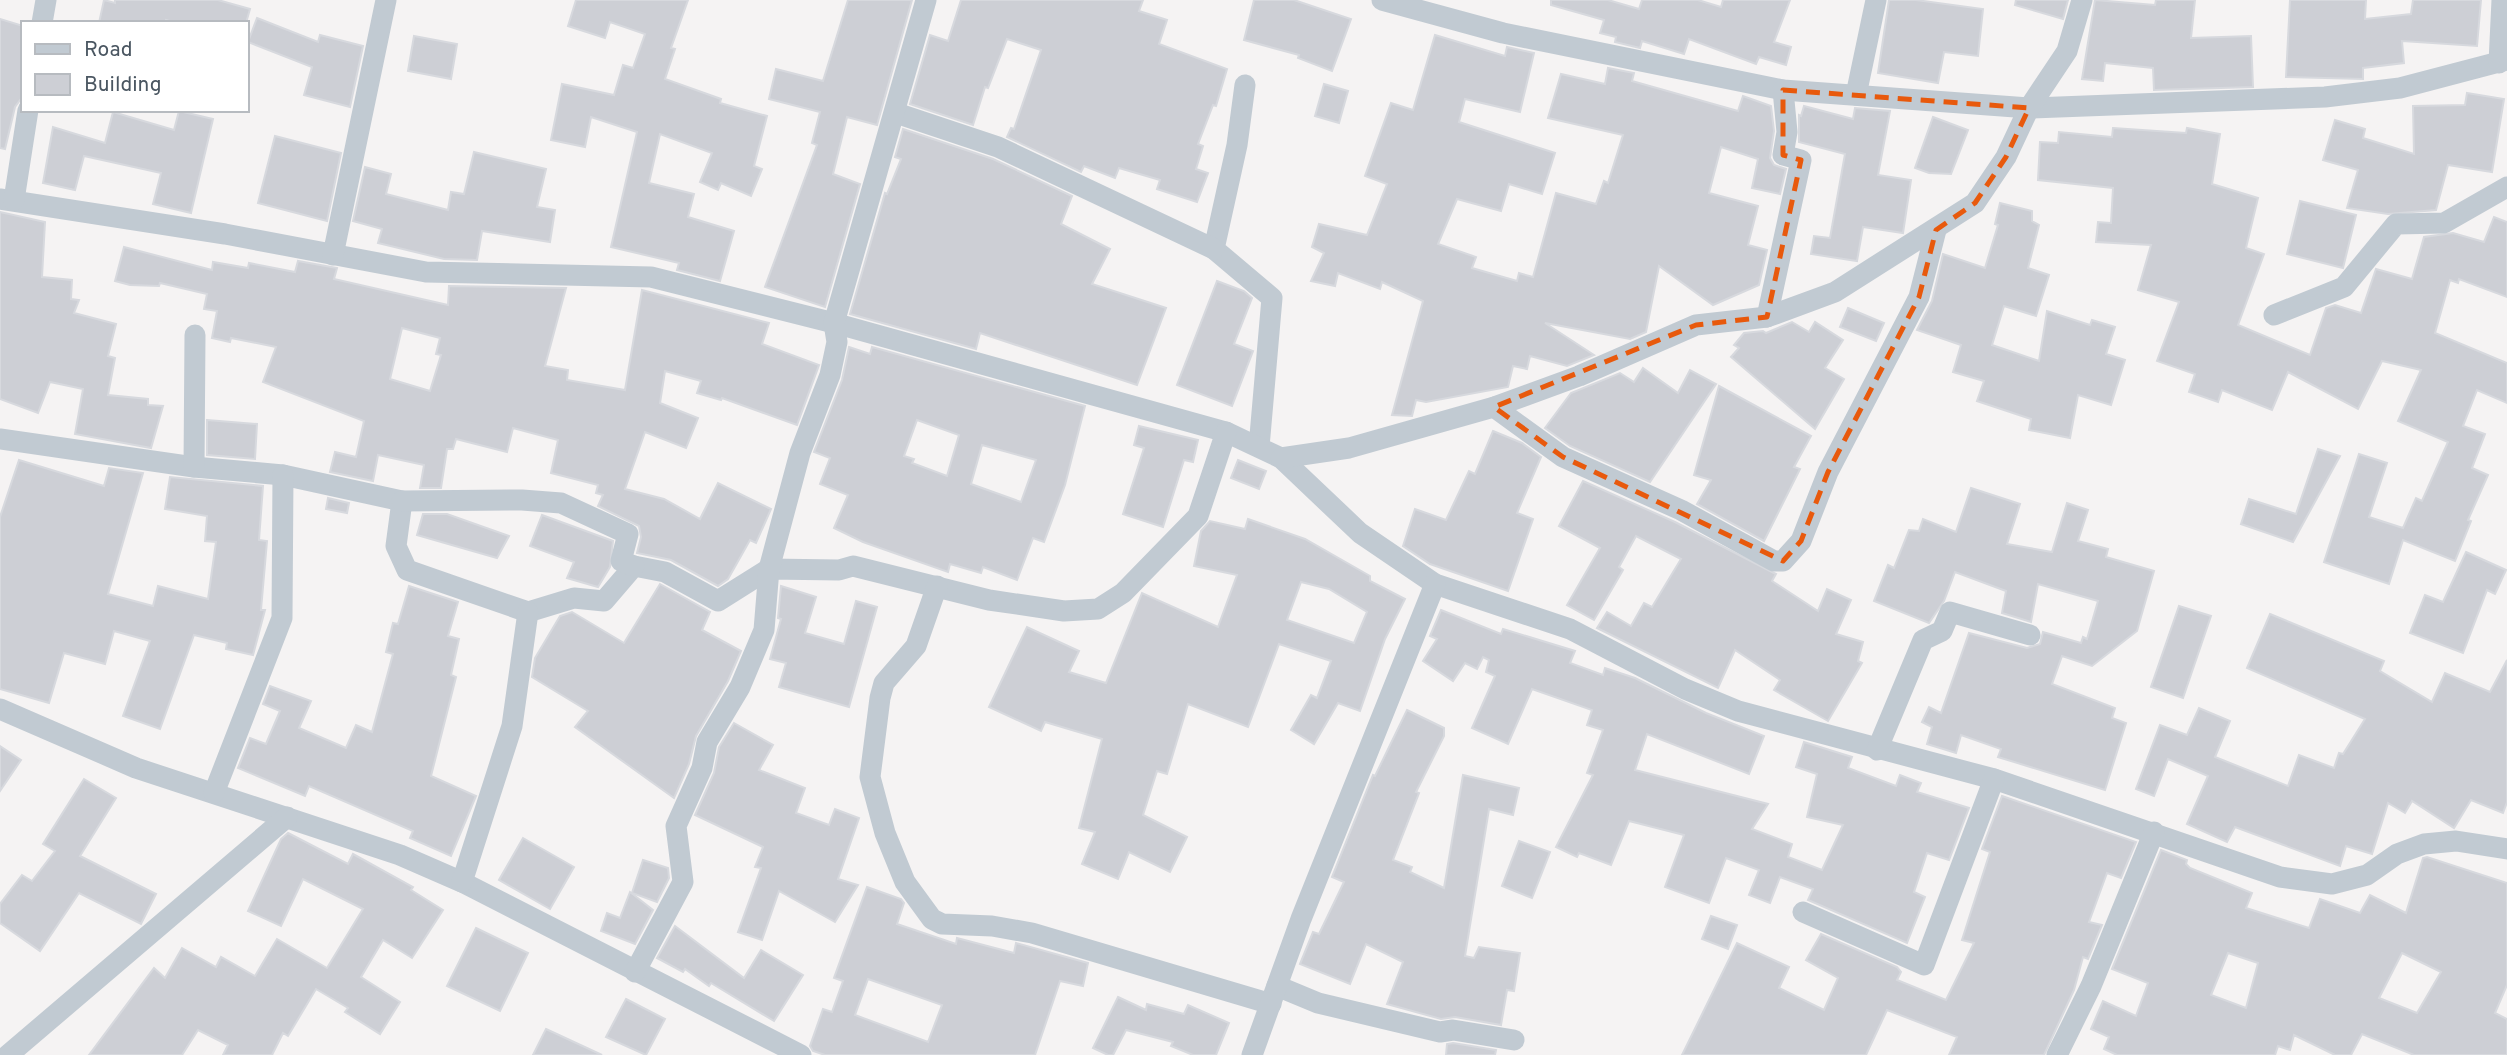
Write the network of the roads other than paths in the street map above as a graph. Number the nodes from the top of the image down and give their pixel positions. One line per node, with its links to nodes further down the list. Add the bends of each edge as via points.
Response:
1 (46, 0): 8 (street)
2 (386, 0): 22 (street)
3 (926, 0): 15 (street)
4 (1381, 0): 11 (street, via 1503,33)
5 (1876, 0): 12 (street)
6 (2082, 0): 13 (street, via 2067,51)
7 (2502, 0): 9 (street)
8 (42, 21)
9 (2503, 61): 13 (street, via 2400,88 2325,97)
10 (1245, 85): 21 (street)
11 (1783, 90): 12 (street); 24 (street, via 1787,132 1783,155 1801,160)
12 (1856, 94): 13 (street)
13 (2029, 108): 20 (street, via 2006,157 1975,203)
14 (28, 112): 19 (street)
15 (896, 113): 21 (street, via 998,147); 25 (street)
16 (2507, 176): 17 (street)
17 (2507, 181)
18 (2507, 187): 23 (street, via 2444,223 2396,223 2344,287)
19 (7, 199): 22 (street)
20 (1936, 230): 24 (street, via 1835,292); 27 (street, via 1919,297 1828,472 1801,541 1783,561 1774,561 1681,510 1563,457)
21 (1214, 249): 30 (street, via 1272,298)
22 (333, 255): 25 (street, via 426,272 651,277)
23 (2274, 315)
24 (1767, 317): 27 (street, via 1696,325)
25 (834, 323): 28 (street); 36 (street, via 837,342 830,374 800,453)
26 (195, 335): 32 (street)
27 (1494, 407): 31 (street, via 1349,447)
28 (1226, 432): 30 (street); 38 (street, via 1198,516 1123,593 1098,609 1052,609 989,600)
29 (0, 439): 32 (street)
30 (1259, 447): 31 (street)
31 (1281, 458): 37 (street, via 1360,533)
32 (194, 467): 33 (street)
33 (283, 475): 34 (street); 44 (street, via 282,618)
34 (402, 501): 35 (street, via 561,503 628,534 621,561); 39 (street, via 396,546 407,570)
35 (634, 566): 36 (street, via 665,572 718,601); 39 (street, via 604,601 574,598)
36 (769, 569): 38 (street, via 865,567); 50 (street, via 764,630 740,687 707,743 702,768 676,826 682,882)
37 (1435, 584): 42 (street, via 1570,629 1738,711); 51 (street)
38 (937, 586): 51 (street, via 916,646 884,683 870,777 905,883 932,919 942,925 1031,933)
39 (528, 612): 48 (street, via 512,726)
40 (2030, 635): 42 (street, via 1950,612 1942,631 1923,640)
41 (0, 709): 44 (street, via 136,768)
42 (1877, 750): 43 (street)
43 (1994, 779): 46 (street); 49 (street, via 1924,965)
44 (214, 793): 45 (street)
45 (287, 817): 48 (street, via 400,855); 53 (street)
46 (2154, 832): 47 (street, via 2280,877 2332,884 2367,875 2397,854 2424,844 2456,841); 56 (street, via 2091,986)
47 (2507, 849)
48 (462, 883): 50 (street)
49 (1803, 912)
50 (635, 972): 54 (street)
51 (1274, 995): 52 (street, via 1440,1032); 55 (street)
52 (1514, 1040)
53 (8, 1055)
54 (801, 1055)
55 (1252, 1055)
56 (2057, 1055)

